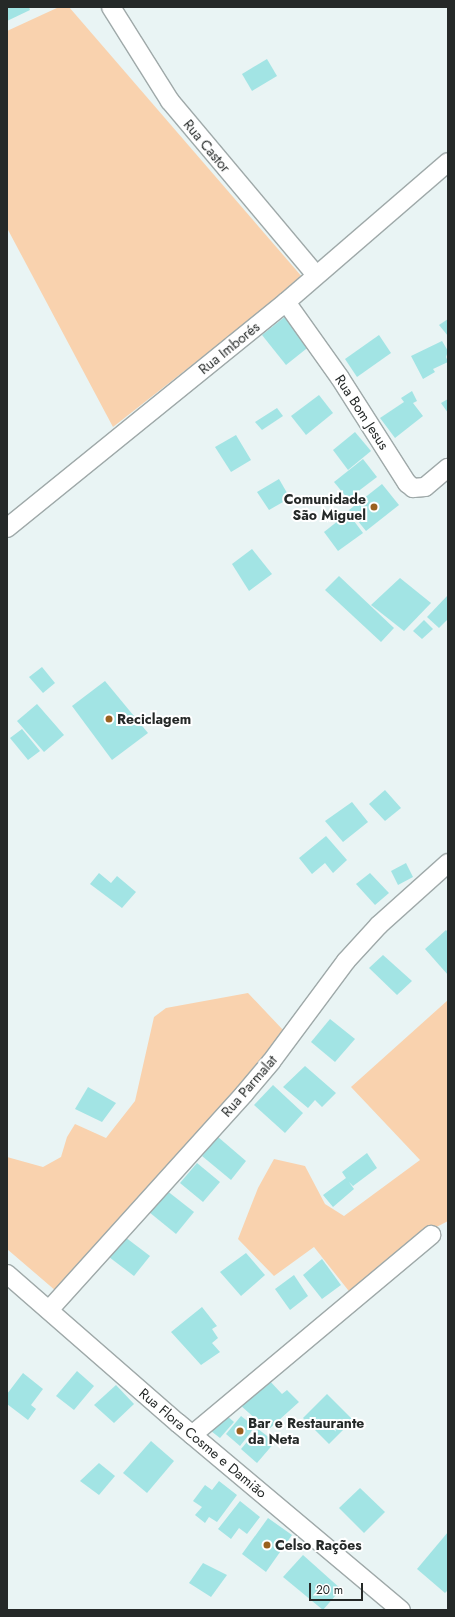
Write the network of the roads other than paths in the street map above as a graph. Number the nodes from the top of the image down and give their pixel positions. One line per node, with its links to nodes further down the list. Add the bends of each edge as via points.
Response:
1 (111, 7): 3 (street, Rua Castor, via 170,101)
2 (448, 162): 3 (street, Rua Imborés)
3 (316, 276): 4 (street, Rua Imborés)
4 (286, 302): 5 (street, Rua Bom Jesus, via 340,378 407,483 413,488 425,487); 6 (street, Rua Imborés)
5 (448, 468)
6 (7, 528)
7 (448, 864): 10 (street, Rua Parmalat, via 379,925 346,961 253,1084)
8 (431, 1235): 11 (street)
9 (7, 1274): 10 (street, Rua Flora Cosme e Damião)
10 (49, 1310): 11 (street, Rua Flora Cosme e Damião)
11 (192, 1435): 12 (street, Rua Flora Cosme e Damião)
12 (401, 1610)

